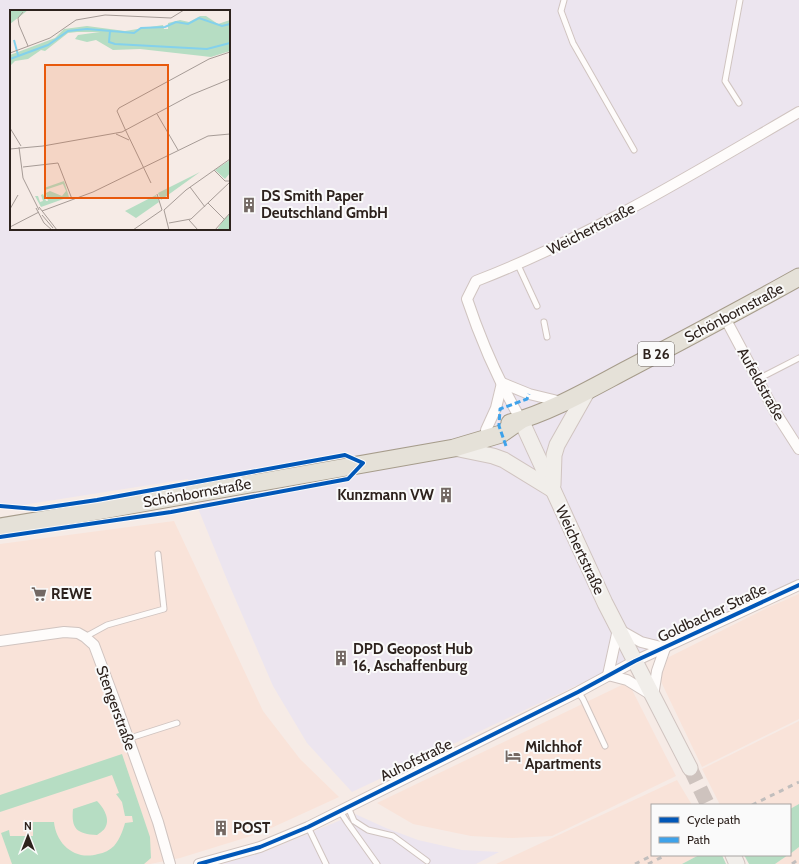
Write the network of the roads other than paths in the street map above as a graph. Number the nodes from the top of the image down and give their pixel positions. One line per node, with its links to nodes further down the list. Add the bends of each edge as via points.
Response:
1 (564, 0): 5 (lane, via 561,11 573,43)
2 (740, 0): 3 (lane, via 725,81)
3 (739, 103)
4 (799, 112): 6 (street, Weichertstraße, via 622,214)
5 (634, 150)
6 (518, 265): 8 (lane); 14 (street, Weichertstraße, via 476,280 467,299 474,322)
7 (799, 277): 9 (main road, Schönbornstraße / B 26)
8 (537, 306)
9 (725, 318): 13 (street, Aufeldstraße); 15 (main road, Schönbornstraße / B 26)
10 (544, 322): 11 (lane)
11 (547, 337)
12 (799, 358): 13 (lane)
13 (758, 379): 20 (street, Aufeldstraße)
14 (502, 384): 16 (street); 17 (street, Weichertstraße); 18 (street)
15 (588, 390): 16 (main road, Schönbornstraße / B 26); 22 (main road, via 557,445)
16 (562, 402): 17 (main road, Schönbornstraße / B 26)
17 (521, 420): 18 (main road, Schönbornstraße); 19 (main road, Schönbornstraße, via 501,434); 22 (main road, Weichertstraße)
18 (486, 430): 21 (main road, Schönbornstraße)
19 (454, 448): 21 (main road, Schönbornstraße); 22 (main road, via 504,460)
20 (799, 449)
21 (363, 464): 24 (main road, Schönbornstraße)
22 (552, 490): 28 (main road, Weichertstraße)
23 (0, 521): 24 (main road, Schönbornstraße)
24 (31, 522): 25 (main road, Schönbornstraße)
25 (0, 527)
26 (158, 554): 29 (lane, via 164,609 107,625)
27 (799, 585): 31 (street, Goldbacher Straße)
28 (618, 629): 31 (street, Goldbacher Straße, via 641,642); 32 (main road, Weichertstraße); 33 (street)
29 (85, 636): 30 (street, via 64,632); 37 (street, Stengerstraße, via 94,645)
30 (0, 641)
31 (665, 648): 32 (street, Goldbacher Straße); 35 (street, Goldbacher Straße, via 657,671)
32 (635, 661): 33 (street, Auhofstraße); 35 (main road)
33 (608, 675): 34 (street, Auhofstraße); 35 (street, via 627,680)
34 (578, 692): 38 (lane); 40 (street, Auhofstraße)
35 (653, 696): 39 (main road)
36 (177, 723): 37 (lane)
37 (128, 739): 43 (street, Stengerstraße, via 158,822)
38 (605, 746)
39 (690, 768)
40 (344, 809): 41 (street, Auhofstraße); 42 (lane, via 354,821 368,830 393,836); 46 (lane, via 347,822)
41 (308, 827): 44 (street, Auhofstraße, via 260,846); 45 (lane)
42 (427, 861)
43 (170, 864)
44 (200, 864)
45 (326, 864)
46 (378, 864)

